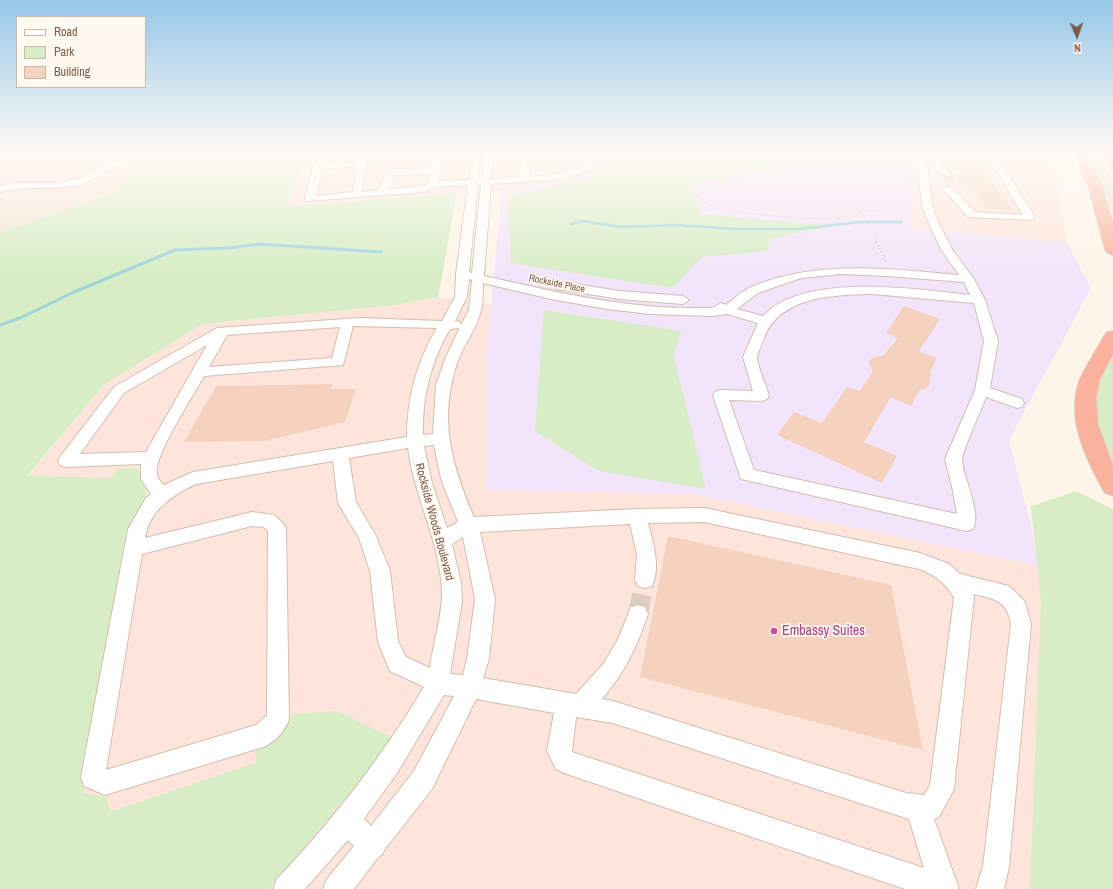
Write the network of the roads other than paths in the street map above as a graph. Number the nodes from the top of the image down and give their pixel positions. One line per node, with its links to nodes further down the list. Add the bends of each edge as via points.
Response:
1 (311, 195): 2 (street, via 310,199)
2 (351, 195)
3 (479, 195): 9 (street, Rockside Woods Boulevard)
4 (932, 195): 10 (street, via 927,205 934,224 948,251)
5 (951, 195): 6 (street, via 972,215 1029,218)
6 (1017, 195)
7 (1093, 195): 8 (highway, via 1103,215)
8 (1113, 250)
9 (471, 270): 12 (street, via 581,301 716,304); 15 (street, Rockside Woods Boulevard, via 456,310); 16 (street, Rockside Woods Boulevard, via 475,310)
10 (968, 279): 11 (street); 12 (street, via 891,272 841,271 800,274 754,290)
11 (979, 300): 13 (street, via 871,290 832,292 793,301 772,313); 20 (street, via 991,341)
12 (727, 310): 13 (street)
13 (765, 321): 20 (street, via 750,357 762,396 720,395 747,475 967,524 962,491 953,460)
14 (347, 324): 15 (street); 17 (street); 19 (street, via 338,362)
15 (446, 324): 16 (street); 23 (street, Rockside Woods Boulevard, via 425,369 415,420)
16 (467, 326): 22 (street, Rockside Woods Boulevard, via 443,385)
17 (222, 332): 19 (street); 25 (street, via 119,390 66,462)
18 (1113, 336): 26 (highway, via 1088,385 1086,399 1087,425 1093,445)
19 (199, 372): 25 (street)
20 (982, 390): 21 (street)
21 (1017, 403)
22 (441, 439): 23 (street); 29 (street, Rockside Woods Boulevard, via 450,478)
23 (416, 441): 24 (street); 30 (street, Rockside Woods Boulevard, via 422,483)
24 (341, 454): 27 (street, via 193,478 174,486); 35 (street, via 347,503 366,536 380,571 388,642 398,664)
25 (152, 458): 27 (street, via 147,470 150,484)
26 (1113, 487)
27 (163, 495): 31 (street, via 152,504 137,529)
28 (637, 516): 29 (street); 32 (street, via 646,554); 33 (street, via 704,515 734,521 920,561 942,569)
29 (468, 525): 30 (street); 36 (street, Rockside Woods Boulevard, via 485,599 478,658)
30 (441, 541): 35 (street, Rockside Woods Boulevard, via 451,584 451,616)
31 (134, 548): 31 (street, via 94,777 105,783 263,735 278,720 278,528 268,520 252,519)
32 (645, 580)
33 (956, 582): 38 (street, via 964,597 942,789 930,808); 44 (street, via 1002,592 1018,608 1022,624 996,867)
34 (638, 614): 37 (street, via 628,644 612,670)
35 (438, 683): 36 (street); 39 (street, Rockside Woods Boulevard, via 397,755)
36 (470, 686): 37 (street); 40 (street, Rockside Woods Boulevard, via 423,780)
37 (573, 705): 38 (street, via 613,712 906,806); 43 (street, via 559,751 564,761)
38 (918, 807): 43 (street)
39 (347, 821): 40 (street); 41 (street, Rockside Woods Boulevard)
40 (373, 846): 42 (street, Rockside Woods Boulevard)
41 (287, 889)
42 (337, 889)
43 (944, 889)
44 (990, 889)

